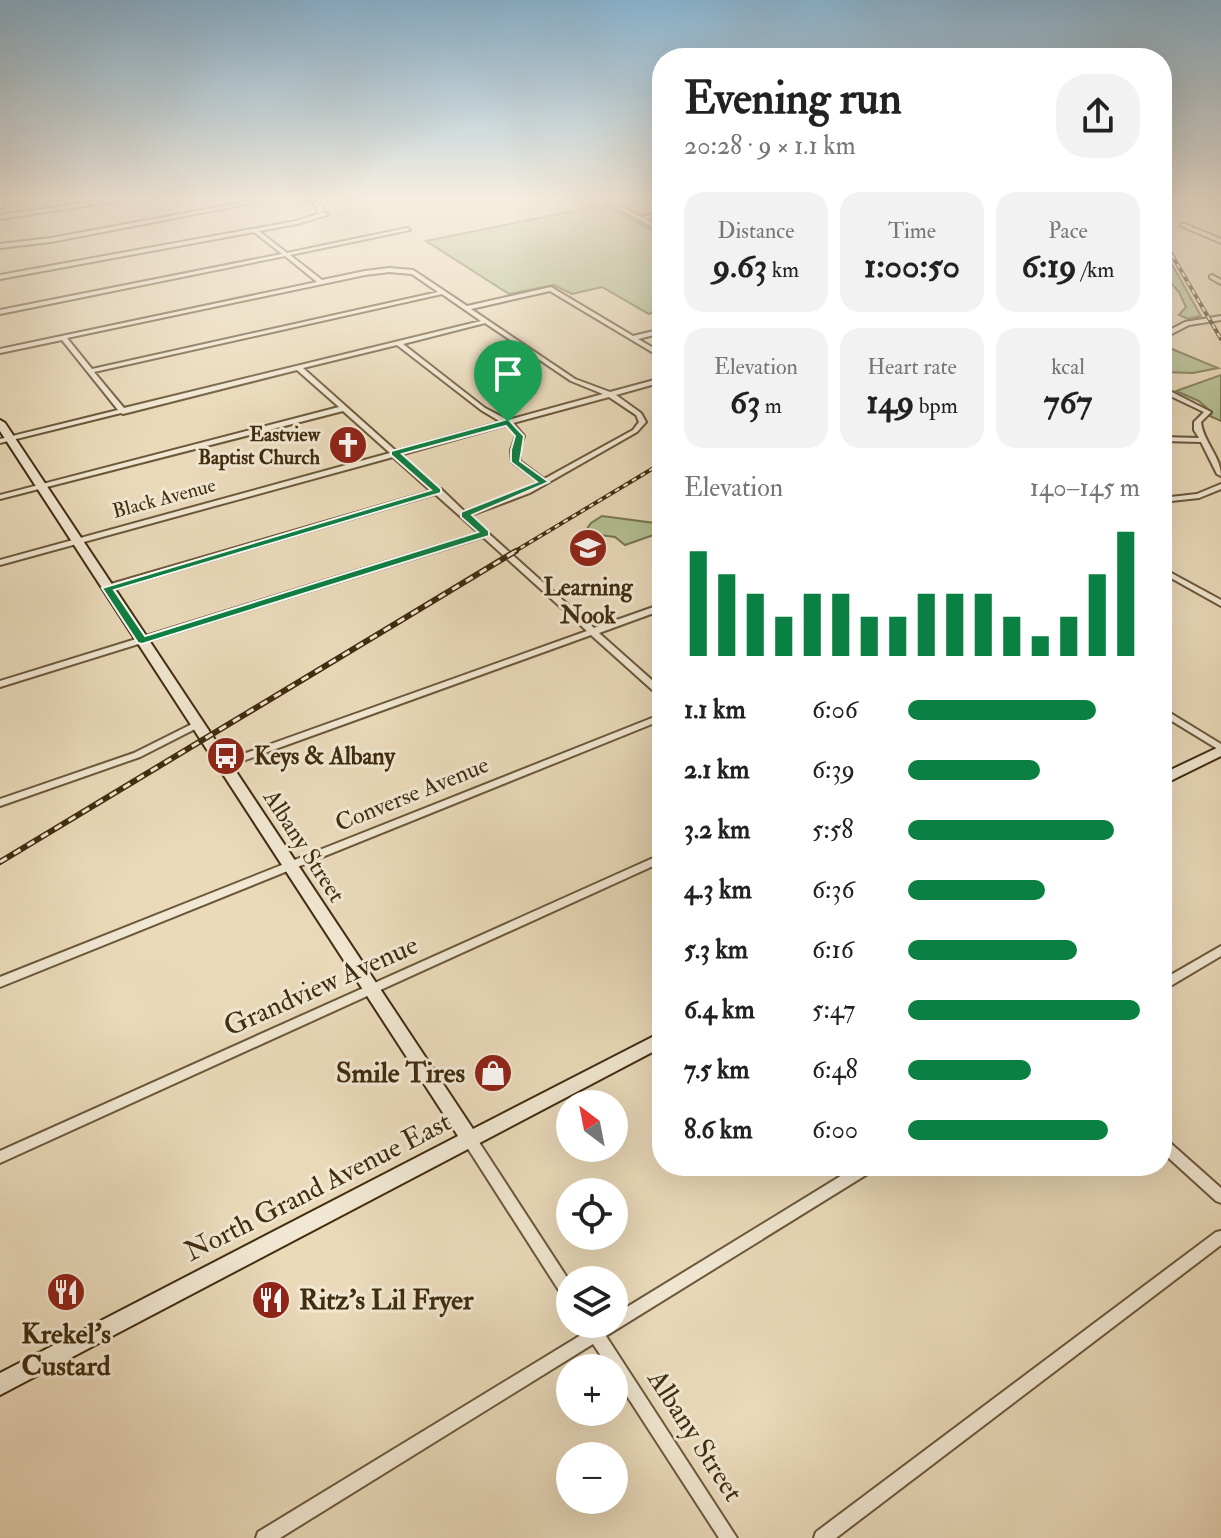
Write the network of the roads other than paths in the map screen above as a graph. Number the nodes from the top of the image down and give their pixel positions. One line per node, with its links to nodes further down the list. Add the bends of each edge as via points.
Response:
1 (39, 270): 6 (street)
2 (208, 270): 12 (street)
3 (306, 270): 8 (street)
4 (389, 270): 8 (street)
5 (402, 270): 10 (street)
6 (0, 277)
7 (1212, 277): 9 (street)
8 (321, 282): 17 (street)
9 (1221, 282)
10 (444, 292): 11 (street); 23 (street)
11 (467, 308): 14 (street); 18 (street, via 551,289)
12 (0, 312)
13 (1221, 318): 15 (street, via 1187,323)
14 (487, 321): 19 (street); 25 (street, via 573,380)
15 (1172, 331)
16 (652, 333): 18 (street)
17 (63, 337): 21 (street); 23 (street)
18 (633, 338): 20 (street)
19 (398, 343): 22 (street); 29 (street, via 483,409)
20 (652, 350)
21 (0, 351)
22 (298, 367): 27 (street); 28 (street)
23 (90, 371): 28 (street)
24 (652, 383): 25 (street, Black Avenue)
25 (609, 394): 29 (street, Black Avenue); 36 (street, via 639,414 641,426)
26 (1172, 394): 33 (street, via 1208,412 1197,422)
27 (345, 408): 34 (street); 37 (street)
28 (123, 412): 32 (street)
29 (508, 422): 34 (street, Black Avenue); 36 (street, via 520,436 516,462)
30 (0, 423): 32 (street, Albany Street)
31 (1172, 439): 33 (street)
32 (5, 440): 37 (street, Albany Street)
33 (1204, 440): 35 (street)
34 (395, 453): 39 (street); 44 (street, Black Avenue)
35 (1221, 474)
36 (544, 482): 42 (street)
37 (41, 486): 40 (street); 44 (street, Albany Street)
38 (1221, 486): 41 (street, via 1199,496)
39 (438, 491): 42 (street); 47 (street)
40 (0, 497)
41 (1172, 499)
42 (465, 515): 43 (street)
43 (485, 534): 50 (street); 51 (street)
44 (76, 541): 45 (street, Black Avenue); 47 (street, Albany Street)
45 (0, 563)
46 (1172, 576): 48 (street)
47 (107, 588): 51 (street, Albany Street)
48 (1221, 603)
49 (652, 611): 50 (street)
50 (594, 632): 53 (street); 58 (street)
51 (142, 641): 52 (street); 56 (street, Albany Street)
52 (0, 684)
53 (652, 685)
54 (1172, 717): 57 (street)
55 (652, 721): 62 (street, Converse Avenue)
56 (196, 725): 58 (street, Albany Street); 60 (street, via 137,755)
57 (1221, 749): 59 (street)
58 (222, 765): 62 (street, Albany Street)
59 (1172, 775)
60 (0, 803)
61 (652, 863): 66 (street, Grandview Avenue)
62 (289, 867): 65 (street, Converse Avenue); 66 (street, Albany Street)
63 (1221, 950): 64 (street)
64 (1172, 980)
65 (0, 982)
66 (371, 990): 68 (street, Albany Street); 70 (street, Grandview Avenue)
67 (652, 1044): 68 (street, North Grand Avenue East)
68 (470, 1140): 74 (street, Albany Street); 78 (street, North Grand Avenue East)
69 (1172, 1153): 72 (street)
70 (0, 1157)
71 (853, 1176): 75 (street)
72 (1221, 1197)
73 (1221, 1237): 81 (street)
74 (556, 1273)
75 (628, 1314)
76 (578, 1338): 79 (street)
77 (598, 1338): 80 (street, Albany Street)
78 (0, 1384)
79 (264, 1538)
80 (729, 1538)
81 (822, 1538)

